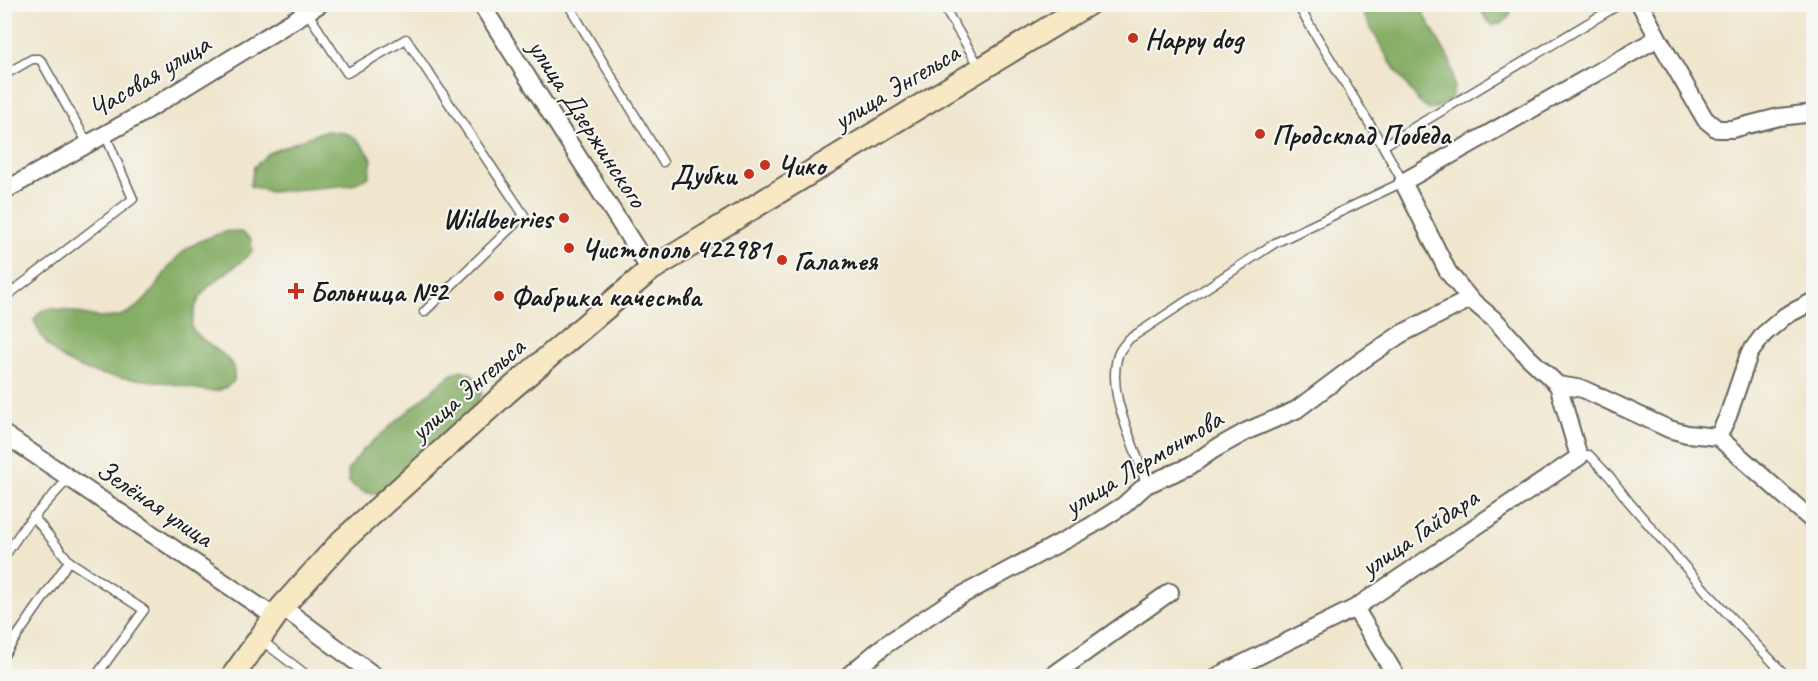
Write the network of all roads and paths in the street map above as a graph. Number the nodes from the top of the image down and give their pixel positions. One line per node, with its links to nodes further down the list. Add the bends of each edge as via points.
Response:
1 (481, 4): 19 (street, улица Дзержинского)
2 (568, 4): 16 (lane)
3 (942, 4): 10 (lane)
4 (1088, 4): 10 (main road, улица Энгельса)
5 (1297, 4): 15 (lane)
6 (1620, 4): 15 (lane)
7 (1641, 4): 9 (street)
8 (314, 8): 13 (street, Часовая улица); 23 (lane, via 347,73 406,39 524,215)
9 (1658, 38): 12 (street, via 1705,119 1717,129); 17 (street)
10 (981, 69): 19 (main road, улица Энгельса)
11 (4, 75): 14 (lane, via 39,59)
12 (1814, 113)
13 (105, 134): 14 (street, Часовая улица); 20 (lane, via 133,199)
14 (88, 144): 18 (street, Часовая улица)
15 (1383, 146): 17 (lane)
16 (663, 162)
17 (1403, 182): 21 (street, via 1448,272); 29 (lane, via 1275,243 1129,339 1119,352 1115,369 1117,388 1125,425)
18 (4, 191)
19 (650, 270): 36 (main road, улица Энгельса, via 342,541)
20 (4, 298)
21 (1470, 300): 24 (street, via 1497,322); 29 (street, улица Лермонтова, via 1401,334 1296,410 1247,430 1190,466)
22 (1814, 301): 26 (street, via 1785,316 1749,354)
23 (424, 312)
24 (1558, 386): 26 (street, via 1583,389 1669,429); 27 (street)
25 (4, 434): 28 (street, Зелёная улица)
26 (1718, 437): 31 (street)
27 (1579, 457): 35 (street, улица Гайдара); 47 (lane, via 1588,455 1610,477 1706,591)
28 (69, 478): 30 (lane); 36 (street, Зелёная улица)
29 (1146, 484): 44 (street, улица Лермонтова, via 1124,505 1091,526 953,600 885,645)
30 (33, 516): 32 (lane); 33 (lane)
31 (1814, 522)
32 (4, 557)
33 (69, 561): 38 (lane); 40 (lane, via 144,610)
34 (1170, 592): 45 (street)
35 (1355, 608): 39 (street); 46 (street, улица Гайдара)
36 (279, 612): 37 (main road, улица Энгельса); 43 (street, Зелёная улица)
37 (259, 639): 41 (main road, улица Энгельса); 42 (lane)
38 (4, 655)
39 (1390, 674)
40 (96, 676)
41 (233, 676)
42 (308, 676)
43 (375, 676)
44 (848, 676)
45 (1052, 676)
46 (1218, 676)
47 (1786, 676)

